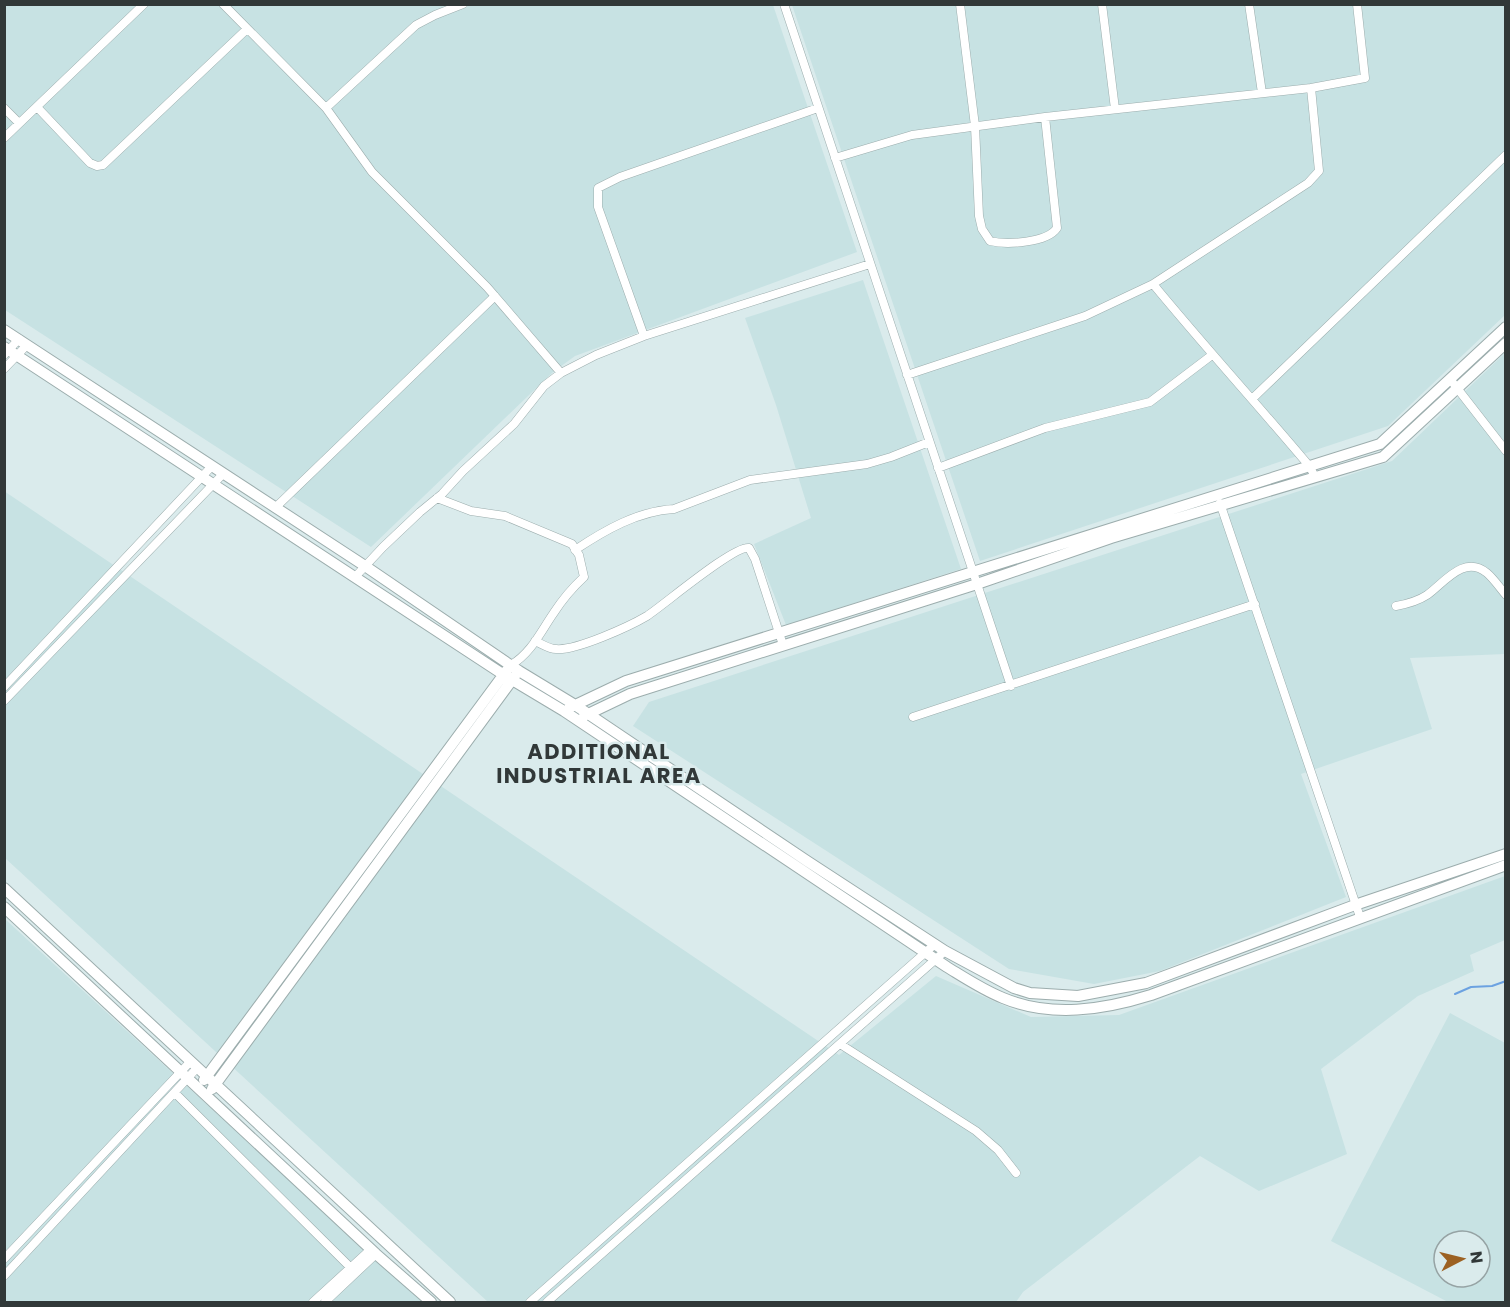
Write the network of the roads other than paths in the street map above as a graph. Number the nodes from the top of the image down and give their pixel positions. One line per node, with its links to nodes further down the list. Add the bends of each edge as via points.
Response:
1 (144, 4): 12 (street)
2 (223, 4): 9 (street)
3 (463, 4): 14 (street, via 416,25)
4 (784, 4): 15 (street)
5 (960, 4): 19 (street)
6 (1102, 4): 16 (street)
7 (1249, 4): 11 (street)
8 (1357, 4): 10 (street, via 1365,78)
9 (247, 29): 12 (street, via 103,165 90,163); 14 (street)
10 (1311, 88): 11 (street); 24 (street, via 1319,171 1308,183)
11 (1262, 93): 16 (street)
12 (37, 106): 18 (street)
13 (4, 108): 18 (street)
14 (326, 108): 25 (street, via 372,172)
15 (818, 108): 22 (street); 28 (street, via 598,188 598,207)
16 (1115, 109): 17 (street)
17 (1045, 117): 19 (street); 19 (street, via 1057,228 1053,234 1032,240 996,242 986,237 979,216)
18 (19, 123): 20 (street)
19 (975, 126): 22 (street, via 912,135)
20 (4, 138)
21 (1506, 155): 38 (street)
22 (835, 158): 23 (street)
23 (870, 264): 28 (street); 35 (street)
24 (1153, 284): 32 (street); 35 (street, via 1085,316)
25 (495, 296): 34 (street); 49 (street)
26 (1506, 327): 36 (street)
27 (4, 330): 29 (street)
28 (644, 336): 34 (street)
29 (23, 342): 31 (street); 41 (street)
30 (1506, 343): 37 (street)
31 (9, 352): 33 (street); 45 (street)
32 (1212, 355): 38 (street); 42 (street, via 1150,402 1045,428)
33 (4, 369)
34 (561, 373): 47 (street)
35 (907, 375): 39 (street)
36 (1450, 379): 37 (street); 43 (street, via 1380,444)
37 (1457, 388): 40 (street); 43 (street, via 1383,457)
38 (1252, 399): 43 (street)
39 (929, 442): 42 (street); 50 (street, via 867,464 750,480 674,509 615,525)
40 (1506, 451)
41 (212, 466): 44 (street); 45 (street)
42 (938, 468): 53 (street)
43 (1313, 472): 48 (street)
44 (223, 474): 46 (street); 49 (street)
45 (202, 477): 46 (street); 62 (street)
46 (213, 485): 52 (street); 63 (street)
47 (437, 498): 50 (street, via 505,516 572,544); 51 (street)
48 (1219, 501): 53 (street); 55 (street)
49 (275, 508): 51 (street)
50 (575, 550): 58 (street, via 584,577)
51 (365, 567): 52 (street); 60 (street)
52 (355, 577): 60 (street)
53 (975, 579): 57 (street); 59 (street); 61 (street)
54 (1506, 595): 56 (street, via 1487,573 1469,567 1451,574 1427,595)
55 (1255, 604): 61 (street); 72 (street)
56 (1396, 606)
57 (780, 634): 58 (street, via 755,559 745,547 631,624 583,644 556,650); 59 (street); 64 (street, via 626,681)
58 (535, 641): 60 (street)
59 (783, 645): 66 (street, via 630,694)
60 (512, 673): 64 (street); 65 (street); 82 (street)
61 (1011, 686): 67 (street)
62 (4, 687)
63 (4, 701)
64 (575, 705): 65 (street); 66 (street)
65 (564, 711): 68 (street)
66 (587, 714): 68 (street); 75 (street)
67 (913, 717)
68 (577, 720): 77 (street)
69 (1506, 854): 72 (street)
70 (1506, 864): 74 (street)
71 (7, 894): 80 (street)
72 (1355, 905): 74 (street); 76 (street, via 1146,983 1090,995 1053,995 1014,988)
73 (4, 907): 81 (street)
74 (1360, 917): 78 (street, via 1151,995 1093,1010 1029,1006 1012,1001 985,990)
75 (935, 944): 76 (street); 77 (street)
76 (945, 951): 78 (street)
77 (926, 952): 78 (street); 86 (street)
78 (936, 959): 79 (street)
79 (840, 1044): 85 (street, via 976,1131); 88 (street)
80 (194, 1065): 81 (street); 82 (street)
81 (185, 1076): 83 (street); 84 (street); 89 (street)
82 (211, 1080): 83 (street); 95 (street)
83 (203, 1091): 87 (street)
84 (175, 1093): 90 (street); 91 (street)
85 (1016, 1173)
86 (593, 1247): 88 (street); 96 (street)
87 (374, 1251): 90 (street); 93 (street); 94 (street)
88 (601, 1255): 97 (street)
89 (4, 1259)
90 (351, 1268): 92 (street)
91 (4, 1276)
92 (314, 1302)
93 (325, 1302)
94 (431, 1302)
95 (450, 1302)
96 (530, 1302)
97 (547, 1302)

